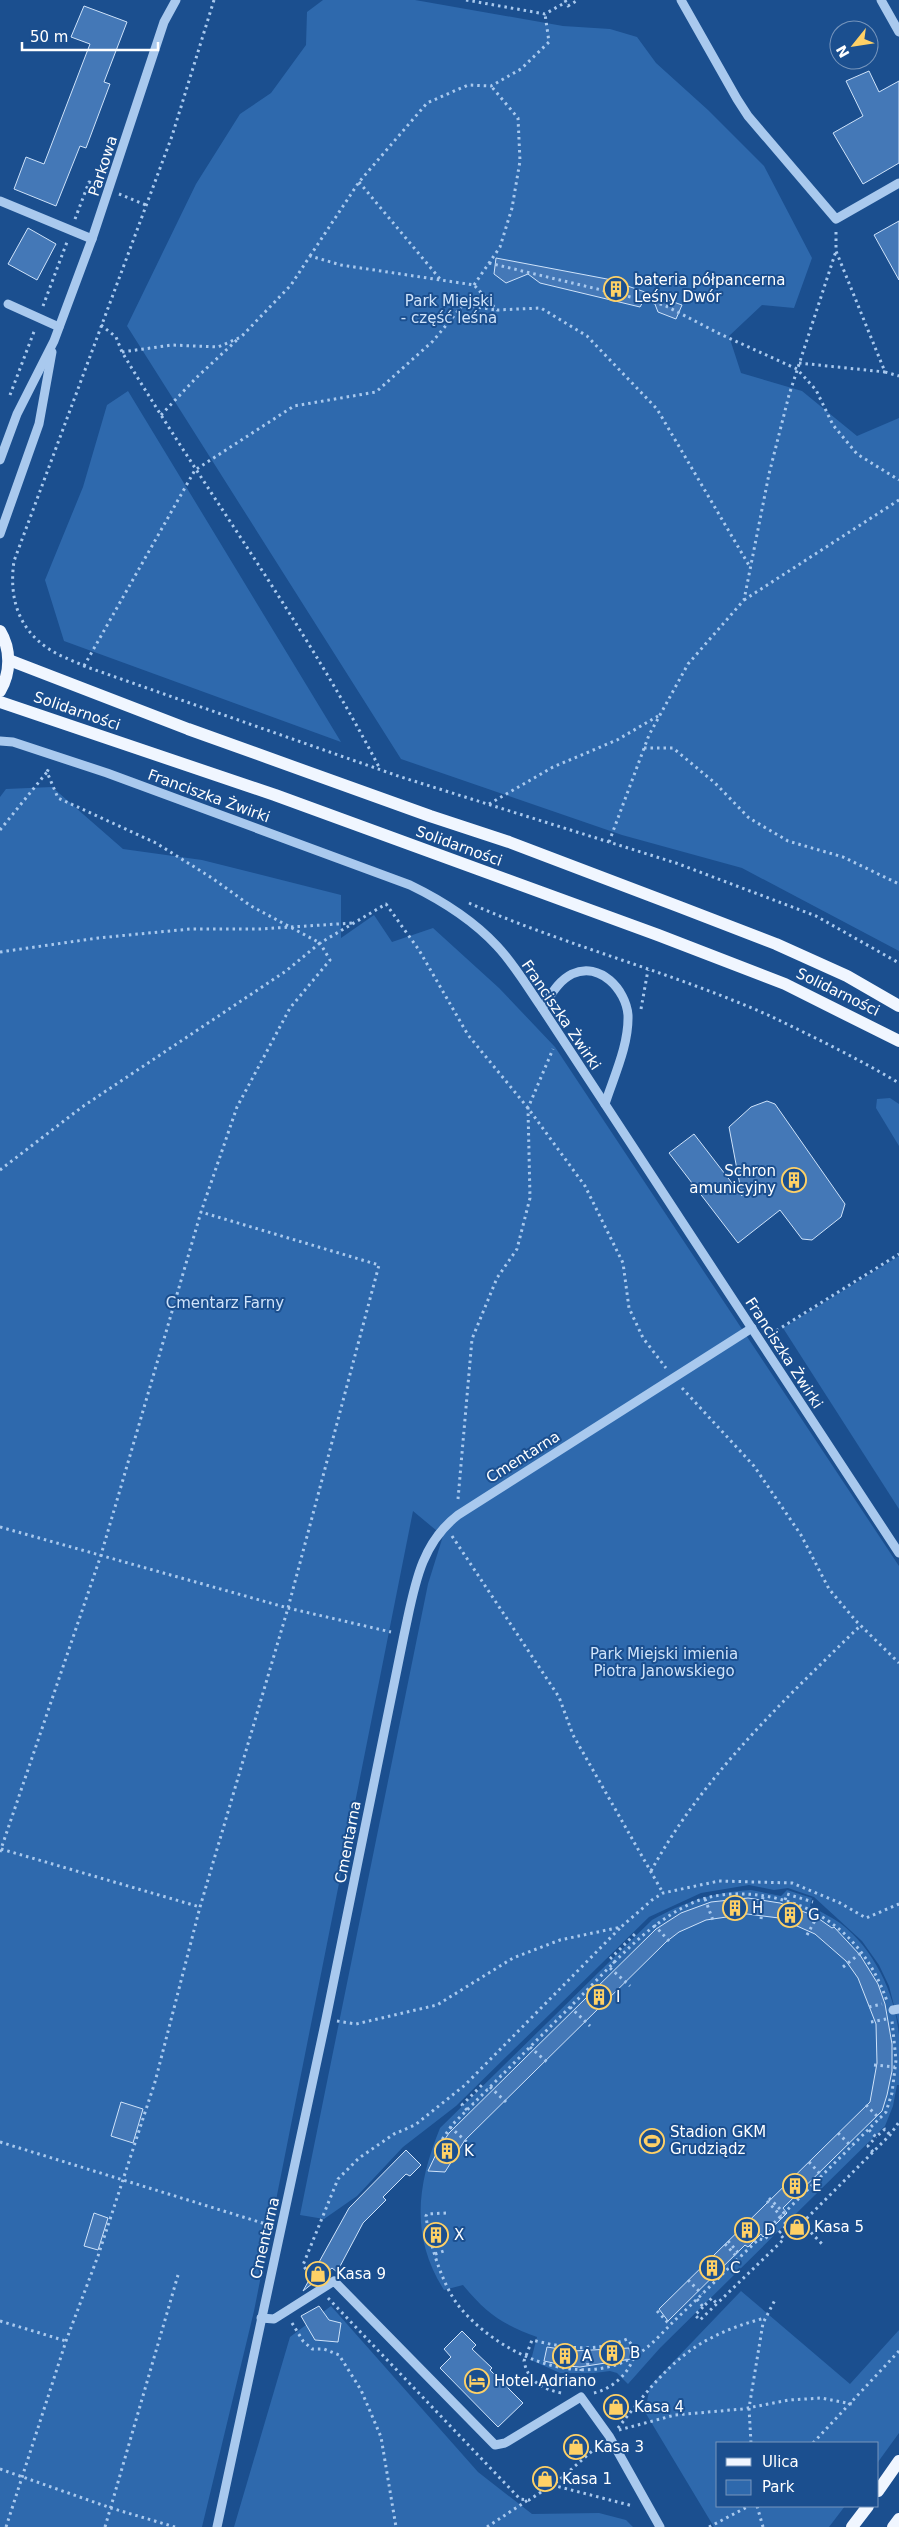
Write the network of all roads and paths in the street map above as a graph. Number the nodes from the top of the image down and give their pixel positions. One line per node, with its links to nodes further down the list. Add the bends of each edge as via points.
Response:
1 (176, 0): 13 (street, Parkowa, via 164,22)
2 (214, 0): 15 (path, via 172,136)
3 (466, 0): 8 (path)
4 (578, 0): 7 (path, via 568,6)
5 (681, 0): 16 (street, via 748,116)
6 (881, 0): 9 (street)
7 (565, 1): 8 (path)
8 (544, 14): 10 (path, via 549,42 521,69)
9 (899, 32)
10 (491, 86): 11 (path, via 468,86 427,103); 21 (path, via 518,118 520,161 503,239)
11 (359, 182): 20 (path); 22 (path)
12 (899, 183): 16 (street)
13 (110, 190): 15 (path); 17 (path, via 89,182); 18 (street, Parkowa)
14 (0, 201): 17 (street)
15 (146, 205): 27 (path)
16 (836, 219): 19 (path)
17 (71, 231): 18 (street); 26 (path)
18 (92, 240): 28 (street, Parkowa)
19 (836, 251): 32 (path); 34 (path)
20 (310, 256): 22 (path, via 341,265); 29 (path, via 291,285)
21 (489, 263): 23 (path); 33 (path, via 664,305)
22 (440, 279): 23 (path)
23 (474, 285): 25 (path)
24 (8, 304): 26 (street)
25 (497, 310): 39 (path, via 463,305 433,341 376,392 294,406); 43 (path, via 540,308 587,336 657,409)
26 (39, 318): 28 (street); 36 (path)
27 (101, 325): 31 (path, via 116,337); 47 (path, via 14,561 11,583 17,608 32,635 48,649)
28 (59, 327): 30 (street, Parkowa)
29 (241, 337): 31 (path, via 218,347 172,345); 37 (path)
30 (54, 341): 38 (street, Parkowa, via 16,414); 42 (street, Parkowa, via 38,424)
31 (122, 352): 37 (path)
32 (799, 363): 33 (path); 34 (path)
33 (797, 369): 40 (path, via 816,390 833,425 857,454); 43 (path, via 769,474)
34 (885, 372): 35 (path)
35 (899, 376)
36 (7, 402)
37 (161, 415): 39 (path)
38 (0, 460)
39 (195, 470): 47 (path); 54 (path, via 271,583)
40 (899, 480)
41 (899, 500): 44 (path)
42 (0, 534)
43 (750, 566): 44 (path)
44 (744, 600): 50 (path, via 688,664)
45 (0, 631): 46 (main road)
46 (9, 660): 48 (main road); 66 (main road, Solidarności, via 188,729 510,842 776,944 847,976)
47 (84, 666): 54 (path)
48 (0, 690)
49 (0, 702): 70 (main road, Solidarności, via 275,795 658,935 785,984)
50 (660, 715): 52 (path); 56 (path, via 617,740 553,767)
51 (0, 741): 53 (street, Franciszka Żwirki, via 13,742)
52 (644, 748): 58 (path); 59 (path, via 673,748 715,783 749,818 788,842 843,857)
53 (54, 756): 55 (path); 67 (street, Franciszka Żwirki, via 398,880 444,902 476,925 498,947)
54 (380, 770): 56 (path)
55 (47, 772): 57 (path); 61 (path, via 58,798 156,843 251,906)
56 (488, 804): 58 (path)
57 (0, 830)
58 (608, 842): 64 (path, via 676,863 816,916)
59 (899, 884)
60 (354, 923): 61 (path); 62 (path); 72 (path, via 386,904 419,950 468,1035)
61 (290, 927): 62 (path); 63 (path, via 190,929)
62 (320, 943): 73 (path, via 286,971 82,1107); 74 (path, via 330,960 290,1008 237,1106)
63 (0, 952)
64 (899, 964)
65 (648, 970): 68 (path, via 640,1019)
66 (899, 1006)
67 (542, 1008): 68 (street, via 558,984 573,973 590,971 616,985 624,998); 69 (street, Franciszka Żwirki)
68 (627, 1022): 71 (street, via 626,1040)
69 (559, 1034): 71 (street, Franciszka Żwirki); 72 (path)
70 (899, 1041)
71 (605, 1104): 76 (street, Franciszka Żwirki)
72 (528, 1108): 78 (path, via 586,1186 623,1263 629,1308 639,1330); 79 (path, via 530,1198 517,1249 497,1278 472,1339 458,1476)
73 (0, 1170)
74 (201, 1212): 83 (path); 84 (path, via 379,1265)
75 (899, 1254): 77 (path)
76 (752, 1328): 77 (street, Franciszka Żwirki); 78 (street, Cmentarna)
77 (759, 1340): 82 (street, Franciszka Żwirki)
78 (673, 1378): 79 (street, Cmentarna); 85 (path, via 754,1466 801,1535 830,1589)
79 (458, 1515): 80 (street, Cmentarna)
80 (444, 1526): 86 (street, Cmentarna, via 430,1544 416,1580); 89 (path, via 559,1697 573,1735)
81 (0, 1527): 83 (path)
82 (899, 1553)
83 (100, 1555): 84 (path); 88 (path)
84 (288, 1608): 86 (path); 96 (path)
85 (861, 1625): 87 (path); 89 (path, via 736,1751 670,1837)
86 (404, 1635): 113 (street, Cmentarna)
87 (899, 1662)
88 (0, 1850): 96 (path)
89 (651, 1872): 90 (path)
90 (663, 1893): 95 (path, via 718,1881 750,1880 792,1883 866,1918); 101 (path)
91 (763, 1896): 92 (path, via 731,1895); 93 (path); 98 (path)
92 (705, 1899): 99 (path); 100 (path)
93 (785, 1900): 94 (path, via 787,1894); 97 (path)
94 (813, 1902)
95 (899, 1904)
96 (200, 1907): 139 (path, via 155,2082)
97 (818, 1915): 103 (path); 105 (path, via 844,1933)
98 (761, 1919)
99 (714, 1923)
100 (654, 1925): 104 (path); 106 (path)
101 (621, 1927): 113 (path, via 560,1940 513,1958 436,2005 356,2024); 153 (path, via 465,2085 415,2125 394,2134 359,2158 338,2179 303,2265)
102 (635, 1934): 106 (path, via 610,1959)
103 (807, 1935)
104 (671, 1944)
105 (862, 1952): 107 (path); 112 (path, via 880,1980)
106 (615, 1963): 108 (path)
107 (843, 1967)
108 (610, 1968): 109 (path); 110 (path)
109 (630, 1986)
110 (570, 2007): 115 (path); 116 (path)
111 (869, 2007): 112 (path)
112 (890, 2010): 114 (path); 119 (path)
113 (326, 2019): 145 (street, Cmentarna)
114 (871, 2022)
115 (590, 2026)
116 (530, 2047): 117 (path); 121 (path)
117 (548, 2063)
118 (874, 2065): 119 (path)
119 (897, 2066): 125 (path, via 886,2112)
120 (483, 2084): 124 (path, via 462,2106)
121 (490, 2087): 122 (path); 124 (path)
122 (506, 2102)
123 (866, 2105): 125 (path)
124 (467, 2110): 127 (path)
125 (880, 2119): 128 (path)
126 (899, 2122): 130 (path)
127 (450, 2127): 133 (path); 135 (path)
128 (869, 2130): 131 (path); 134 (path)
129 (838, 2133): 134 (path)
130 (890, 2136): 131 (path, via 885,2129); 136 (path)
131 (876, 2137): 136 (path, via 868,2146)
132 (0, 2142): 139 (path)
133 (467, 2142)
134 (852, 2147): 138 (path)
135 (436, 2150)
136 (873, 2152): 143 (path)
137 (809, 2162): 138 (path)
138 (822, 2176): 142 (path)
139 (124, 2179): 145 (path); 165 (path)
140 (768, 2199): 142 (path)
141 (446, 2213): 149 (path, via 427,2214)
142 (782, 2215): 144 (path); 150 (path, via 764,2240 759,2239)
143 (802, 2222): 144 (path, via 796,2216); 147 (path)
144 (787, 2225): 157 (path, via 779,2233 784,2239)
145 (282, 2227): 161 (street, Cmentarna)
146 (727, 2243): 150 (path)
147 (822, 2244)
148 (447, 2250): 149 (path)
149 (435, 2254): 169 (path, via 457,2303 495,2339)
150 (740, 2257): 154 (path)
151 (178, 2275): 189 (path)
152 (688, 2280): 154 (path)
153 (320, 2290): 160 (street); 174 (street, via 334,2281 495,2445 505,2443); 185 (path, via 389,2359 513,2494)
154 (702, 2294): 156 (path)
155 (776, 2298): 162 (path)
156 (697, 2299): 158 (path); 164 (path)
157 (717, 2304): 158 (path, via 712,2298); 158 (path, via 700,2320 695,2315)
158 (703, 2307)
159 (657, 2310): 164 (path)
160 (286, 2312): 161 (street, via 274,2319); 196 (path, via 303,2341 312,2349 324,2349 339,2355 361,2390 381,2437)
161 (261, 2318): 195 (street, Cmentarna)
162 (765, 2318): 176 (path); 176 (path, via 710,2338 687,2353 643,2396 616,2430 675,2415)
163 (0, 2321): 165 (path)
164 (670, 2325): 168 (path)
165 (66, 2341): 182 (path)
166 (587, 2349): 168 (path, via 627,2339); 169 (path, via 571,2349 532,2340); 172 (path)
167 (899, 2350): 175 (path)
168 (639, 2353): 170 (path)
169 (526, 2356): 171 (path, via 559,2367); 174 (path, via 526,2368 542,2388)
170 (634, 2356): 172 (path, via 612,2365); 174 (path, via 631,2366 615,2384 598,2393)
171 (581, 2369): 172 (path); 173 (path)
172 (588, 2369)
173 (581, 2385)
174 (580, 2397): 190 (street, via 609,2436)
175 (852, 2404): 176 (path, via 821,2398); 179 (path)
176 (749, 2408): 178 (path)
177 (604, 2440): 183 (path)
178 (751, 2442)
179 (814, 2442)
180 (899, 2461): 184 (main road)
181 (0, 2470): 182 (path)
182 (21, 2476): 189 (path); 192 (path)
183 (551, 2485): 185 (path); 190 (path)
184 (879, 2490)
185 (529, 2500): 197 (path)
186 (746, 2507): 199 (path)
187 (757, 2507): 200 (path)
188 (867, 2507): 201 (main road)
189 (111, 2508): 193 (path); 194 (path)
190 (651, 2511): 198 (street)
191 (899, 2519): 202 (main road)
192 (6, 2527)
193 (105, 2527)
194 (175, 2527)
195 (217, 2527)
196 (396, 2527)
197 (487, 2527)
198 (660, 2527)
199 (709, 2527)
200 (763, 2527)
201 (852, 2527)
202 (894, 2527)

